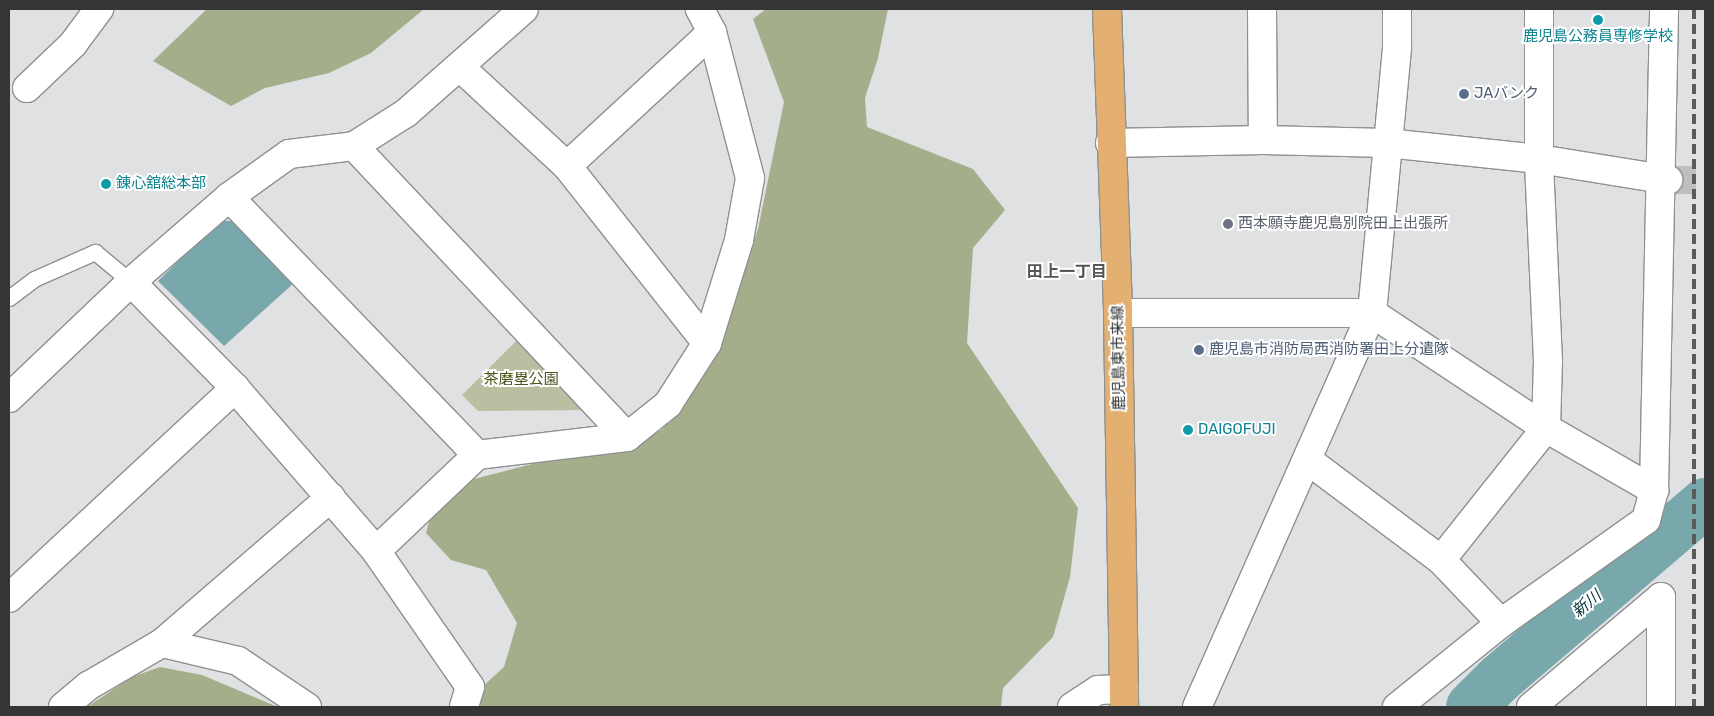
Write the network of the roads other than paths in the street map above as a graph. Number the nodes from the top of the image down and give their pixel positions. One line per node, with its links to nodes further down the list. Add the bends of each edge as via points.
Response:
1 (98, 9): 10 (street, via 73,44)
2 (524, 9): 9 (street)
3 (1107, 9): 12 (main road, 鹿児島東市来線)
4 (1262, 9): 11 (street)
5 (1397, 9): 13 (street, via 1397,47)
6 (1539, 9): 15 (street)
7 (1664, 9): 17 (street)
8 (706, 20): 16 (street); 23 (street, via 750,178 739,240)
9 (460, 67): 14 (street, via 406,113); 16 (street)
10 (27, 88)
11 (1263, 140): 12 (street); 13 (street)
12 (1110, 143): 21 (main road, 鹿児島東市来線)
13 (1387, 143): 15 (street); 22 (street)
14 (354, 146): 18 (street, via 289,154); 27 (street)
15 (1539, 159): 17 (street); 26 (street, via 1548,361)
16 (567, 166): 23 (street)
17 (1663, 180): 30 (street)
18 (229, 197): 19 (street); 28 (street)
19 (131, 282): 20 (lane, via 95,252 34,279); 24 (street); 25 (street)
20 (9, 298)
21 (1118, 313): 22 (street); 37 (main road, 鹿児島東市来線)
22 (1372, 313): 26 (street); 29 (street)
23 (707, 343): 27 (street, via 668,404)
24 (235, 388): 31 (street); 34 (street)
25 (9, 398)
26 (1546, 428): 30 (street); 33 (street)
27 (627, 437): 28 (street)
28 (477, 455): 32 (street)
29 (1309, 461): 33 (street); 42 (street)
30 (1654, 490): 35 (street, via 1646,520)
31 (331, 497): 32 (street); 36 (street)
32 (376, 551): 40 (street, via 470,687)
33 (1441, 560): 35 (street)
34 (9, 598)
35 (1501, 623): 43 (street)
36 (162, 644): 38 (street, via 88,686); 39 (street, via 238,661)
37 (1124, 698): 41 (street, via 1098,690)
38 (63, 707)
39 (307, 707)
40 (464, 707)
41 (1072, 707)
42 (1197, 707)
43 (1397, 707)
44 (1531, 707): 45 (street, via 1661,597)
45 (1661, 707)

